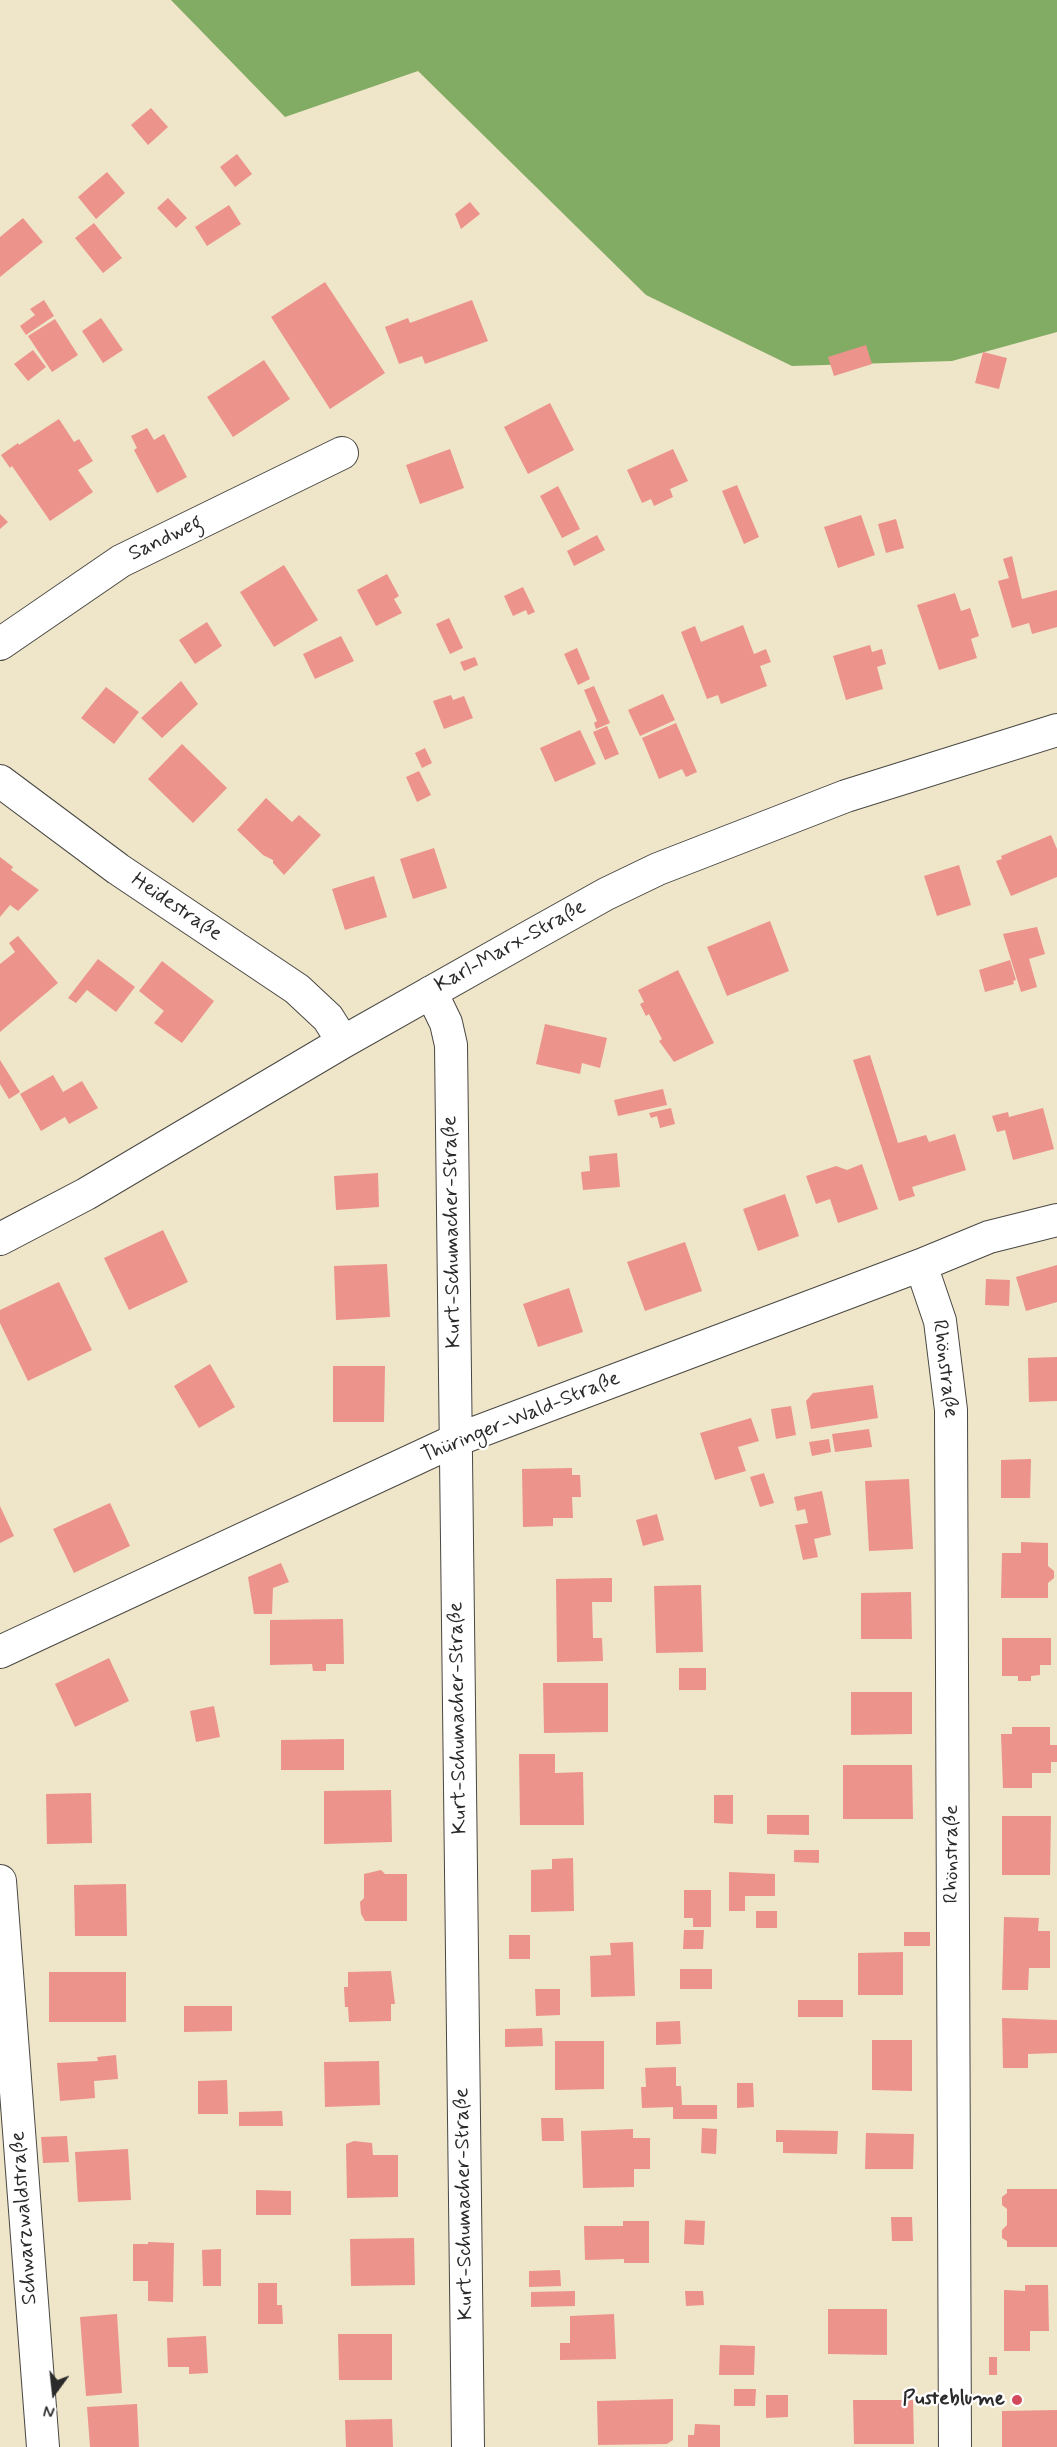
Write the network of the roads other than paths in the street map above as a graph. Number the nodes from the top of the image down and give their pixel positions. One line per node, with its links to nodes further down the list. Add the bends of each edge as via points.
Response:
1 (342, 453): 2 (street, Sandweg, via 121,561)
2 (0, 644)
3 (1057, 730): 5 (street, Karl-Marx-Straße, via 846,796 658,869)
4 (0, 781): 6 (street, Heidestraße, via 118,869 297,989 328,1018)
5 (431, 992): 6 (street, Karl-Marx-Straße); 10 (street, Kurt-Schumacher-Straße, via 446,1023 451,1045)
6 (343, 1042): 8 (street, Karl-Marx-Straße, via 86,1194)
7 (1057, 1220): 9 (street, Thüringer-Wald-Straße, via 989,1237)
8 (0, 1239)
9 (921, 1265): 10 (street, Thüringer-Wald-Straße); 15 (street, Rhönstraße, via 940,1322 951,1410)
10 (456, 1440): 11 (street, Thüringer-Wald-Straße); 14 (street, Kurt-Schumacher-Straße)
11 (0, 1652)
12 (0, 1881): 13 (street, Schwarzwaldstraße)
13 (43, 2447)
14 (468, 2447)
15 (955, 2447)

